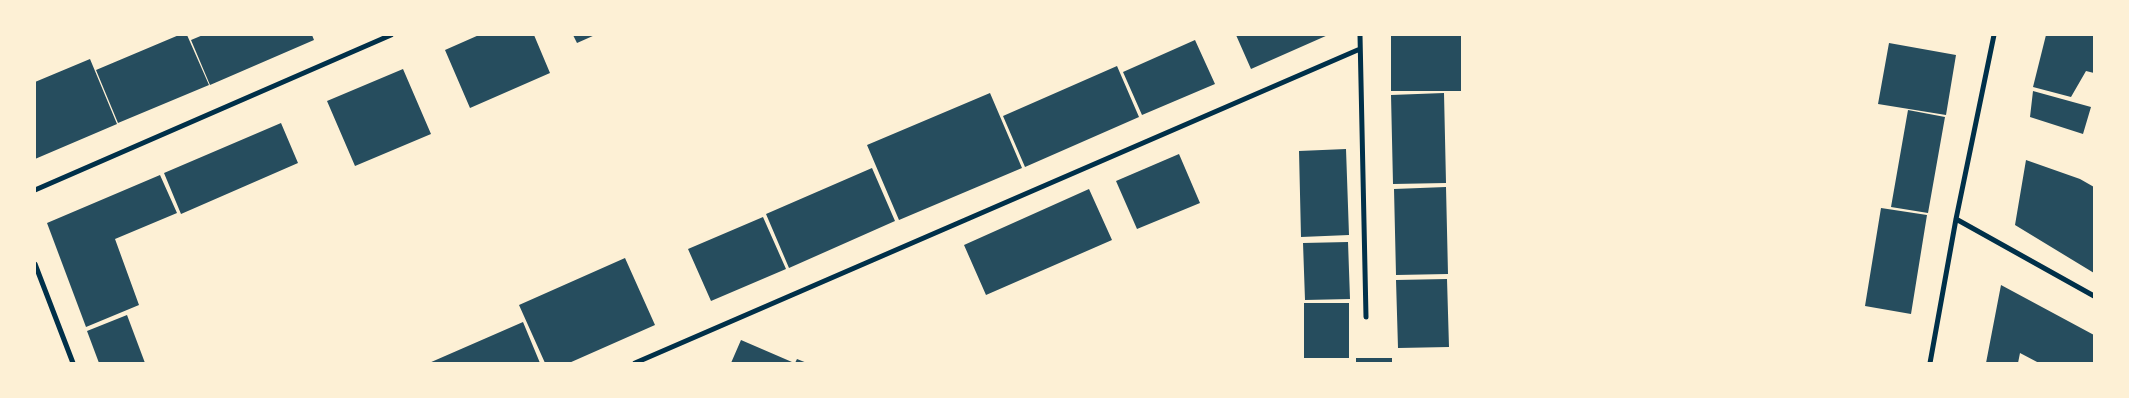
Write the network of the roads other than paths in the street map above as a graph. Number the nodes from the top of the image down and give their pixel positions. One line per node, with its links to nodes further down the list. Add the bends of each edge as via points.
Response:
1 (391, 35): 5 (street)
2 (1360, 35): 4 (street)
3 (1994, 35): 6 (street)
4 (1360, 49): 9 (street); 11 (street)
5 (35, 190)
6 (1956, 219): 8 (street); 12 (street)
7 (35, 264): 10 (street)
8 (2094, 296)
9 (1366, 317)
10 (73, 363)
11 (635, 363)
12 (1930, 363)

